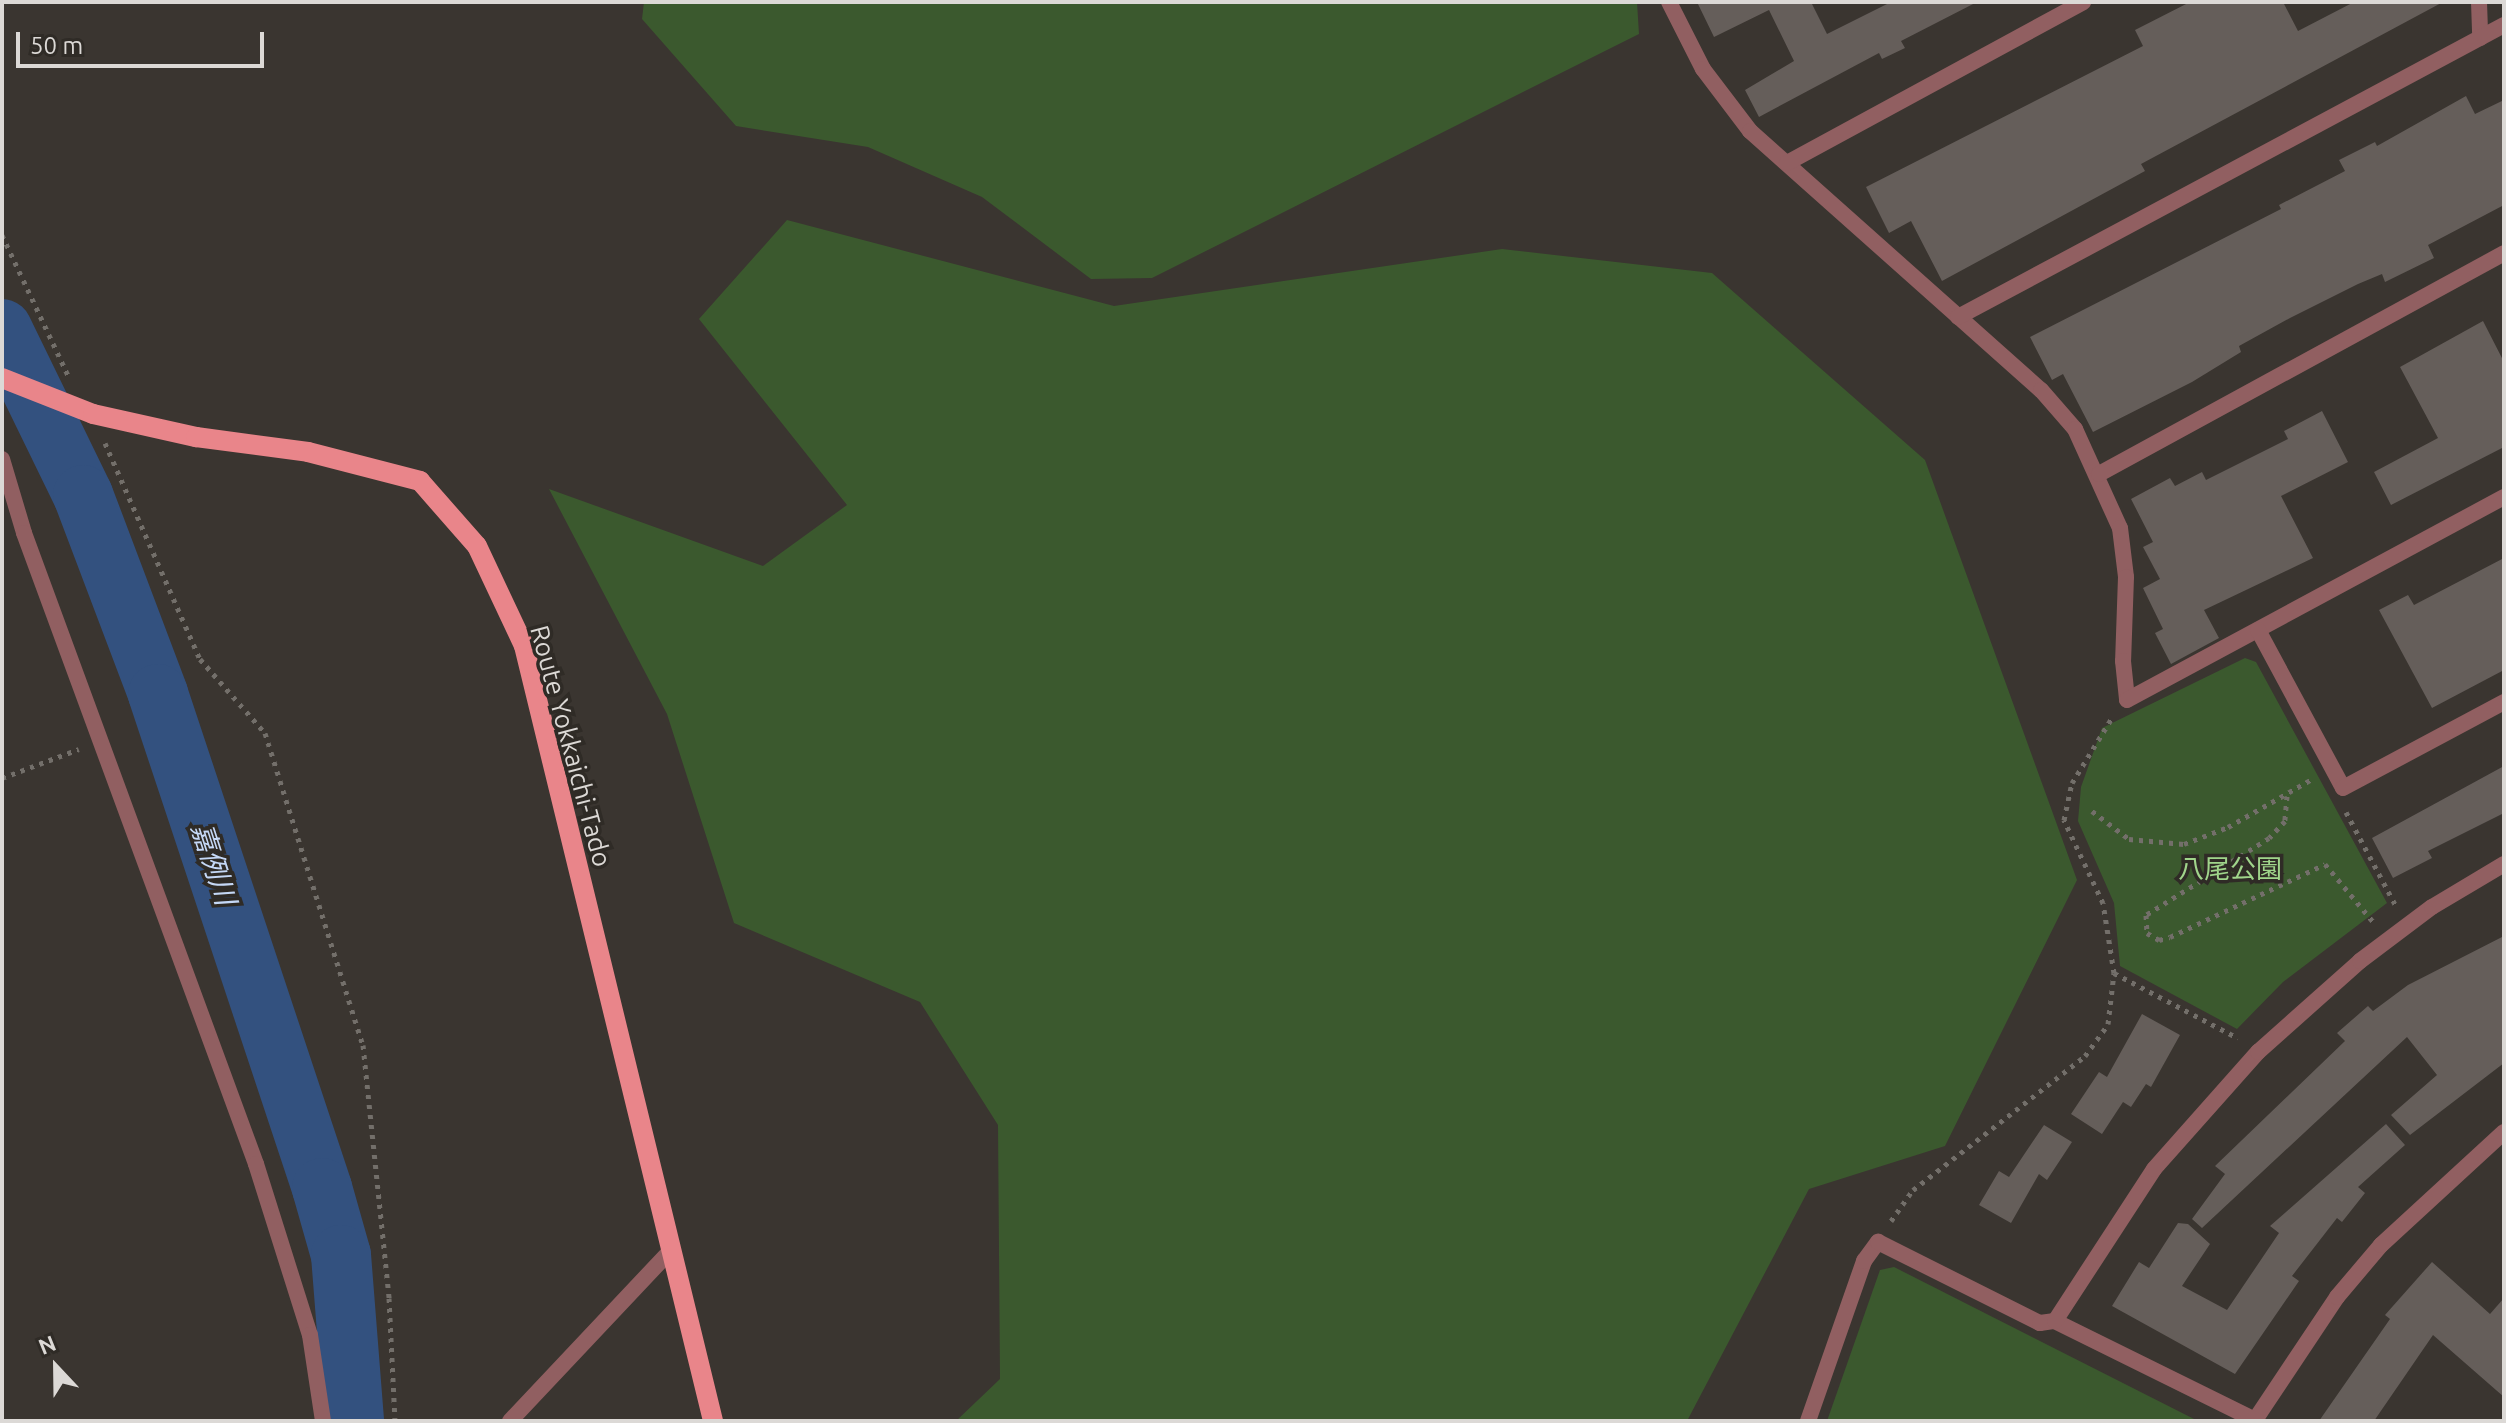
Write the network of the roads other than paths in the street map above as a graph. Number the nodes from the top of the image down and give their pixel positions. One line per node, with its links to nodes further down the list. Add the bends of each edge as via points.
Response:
1 (1669, 2): 6 (street, via 1681,33 1724,100)
2 (2083, 2): 6 (street)
3 (2479, 2): 5 (street)
4 (2504, 25): 5 (street)
5 (2480, 38): 8 (street)
6 (1787, 163): 8 (street)
7 (2504, 253): 11 (street)
8 (1958, 317): 11 (street, via 2059,407)
9 (2, 378): 17 (main road, Route Yokkaichi-Tado, via 93,414 196,437 308,452 420,481 477,546 524,646)
10 (2, 459): 20 (street, via 297,1288)
11 (2099, 474): 13 (street, via 2122,541 2127,700)
12 (2504, 497): 13 (street)
13 (2258, 630): 14 (street, via 2343,788)
14 (2504, 702)
15 (2504, 864): 18 (street, via 2409,924 2303,1008 2258,1052 2154,1169)
16 (2504, 1132): 19 (street, via 2372,1255 2337,1297)
17 (670, 1251): 21 (street); 22 (main road, Route Yokkaichi-Tado)
18 (2055, 1321): 19 (street); 23 (street, via 2040,1323 1878,1242 1864,1261)
19 (2256, 1420)
20 (323, 1421)
21 (510, 1421)
22 (713, 1421)
23 (1808, 1421)

